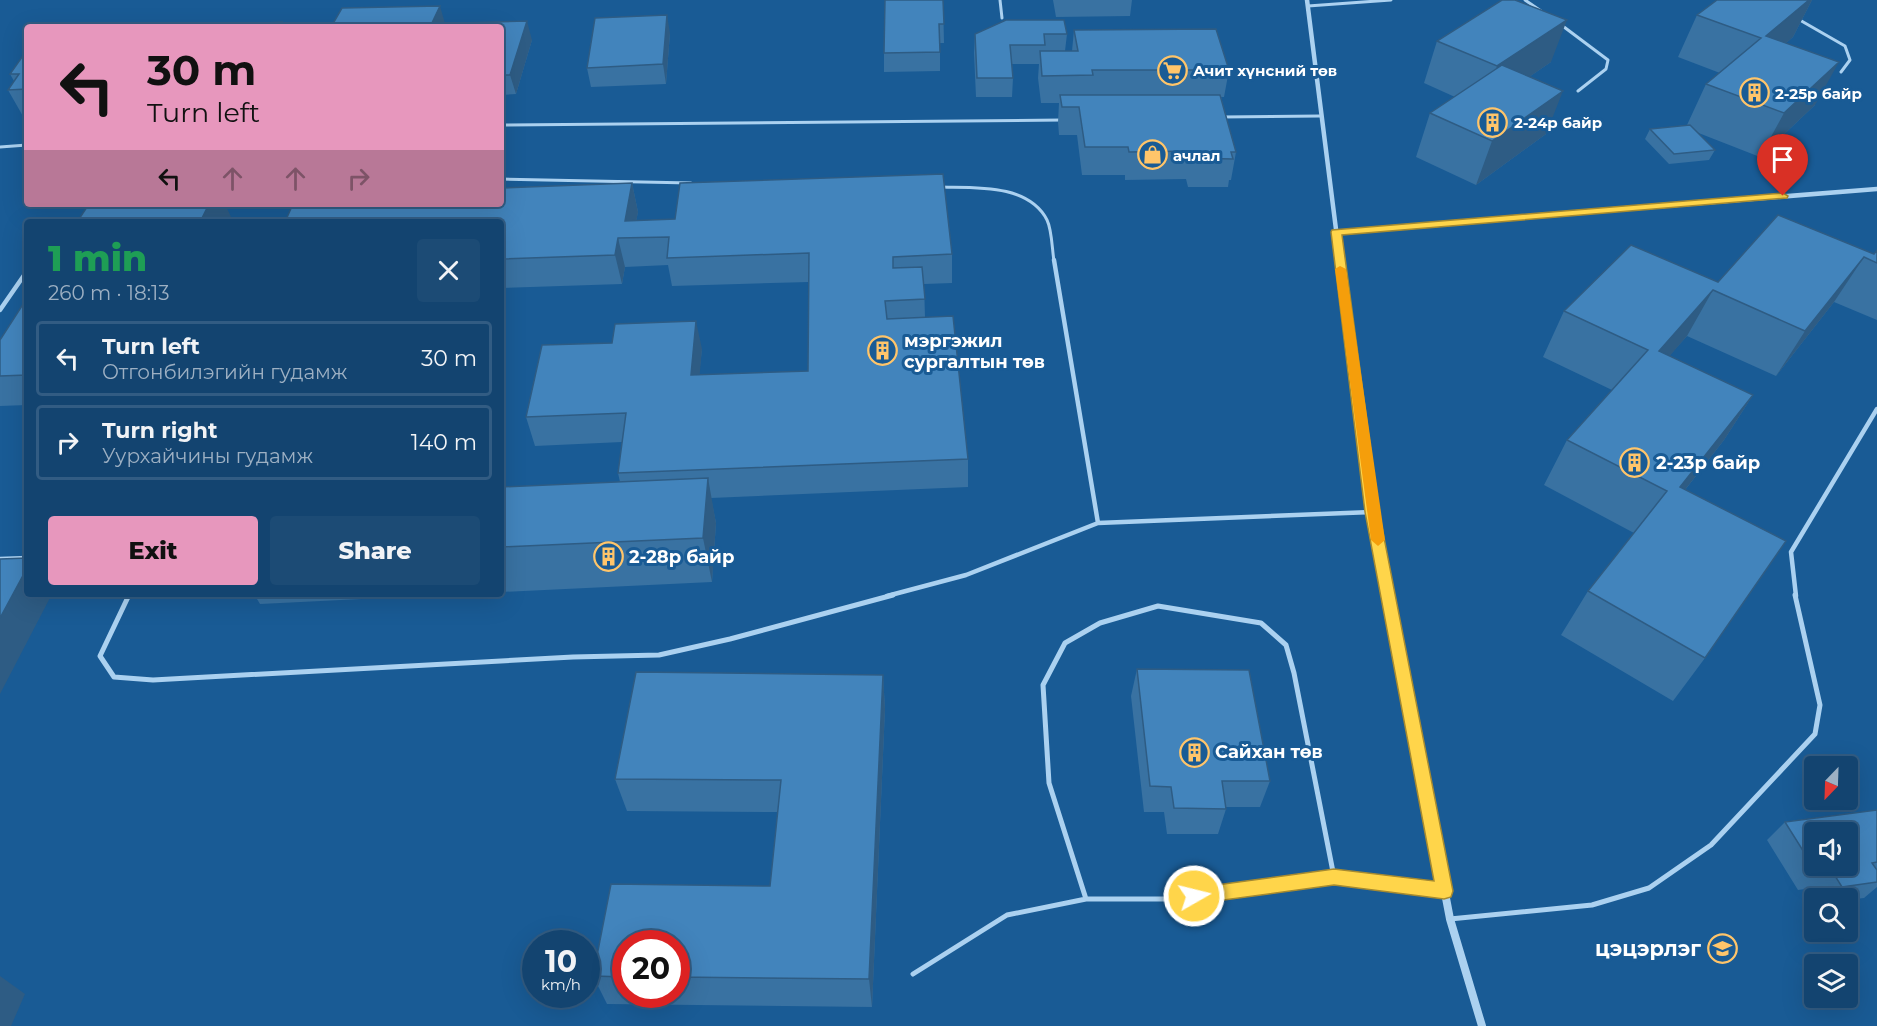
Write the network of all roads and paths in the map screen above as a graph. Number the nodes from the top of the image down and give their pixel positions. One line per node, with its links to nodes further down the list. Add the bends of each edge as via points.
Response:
1 (1000, 0): 7 (lane)
2 (1391, 0): 4 (lane)
3 (1525, 0): 5 (lane)
4 (1308, 3): 11 (street)
5 (1543, 12)
6 (1792, 16): 9 (lane, via 1845,46 1850,60)
7 (1002, 18)
8 (1552, 18): 10 (lane, via 1608,60 1606,69)
9 (1841, 72)
10 (1578, 91)
11 (1320, 116): 12 (lane); 21 (street)
12 (1214, 118)
13 (1072, 120): 14 (lane)
14 (504, 125)
15 (24, 145): 16 (lane)
16 (0, 147)
17 (504, 179): 18 (lane)
18 (701, 183)
19 (937, 187): 26 (lane, via 994,189 1029,200 1047,220)
20 (1877, 189): 21 (street)
21 (1336, 232): 25 (street)
22 (24, 275): 23 (lane)
23 (0, 310)
24 (1877, 409): 33 (lane, via 1791,552 1797,610 1820,705 1815,735 1711,845 1648,888 1592,904)
25 (1372, 512): 26 (lane); 31 (street)
26 (1098, 524): 29 (lane, via 966,575 658,655 153,680 114,677 100,656)
27 (24, 558): 28 (lane)
28 (0, 559)
29 (128, 597)
30 (1334, 877): 31 (lane); 32 (lane, via 1171,899); 32 (lane, via 1286,645 1261,623 1158,606 1100,623 1065,643 1043,685 1049,783)
31 (1444, 891): 33 (street)
32 (1086, 899): 34 (lane, via 1007,915)
33 (1450, 919): 35 (street)
34 (913, 974)
35 (1482, 1026)

